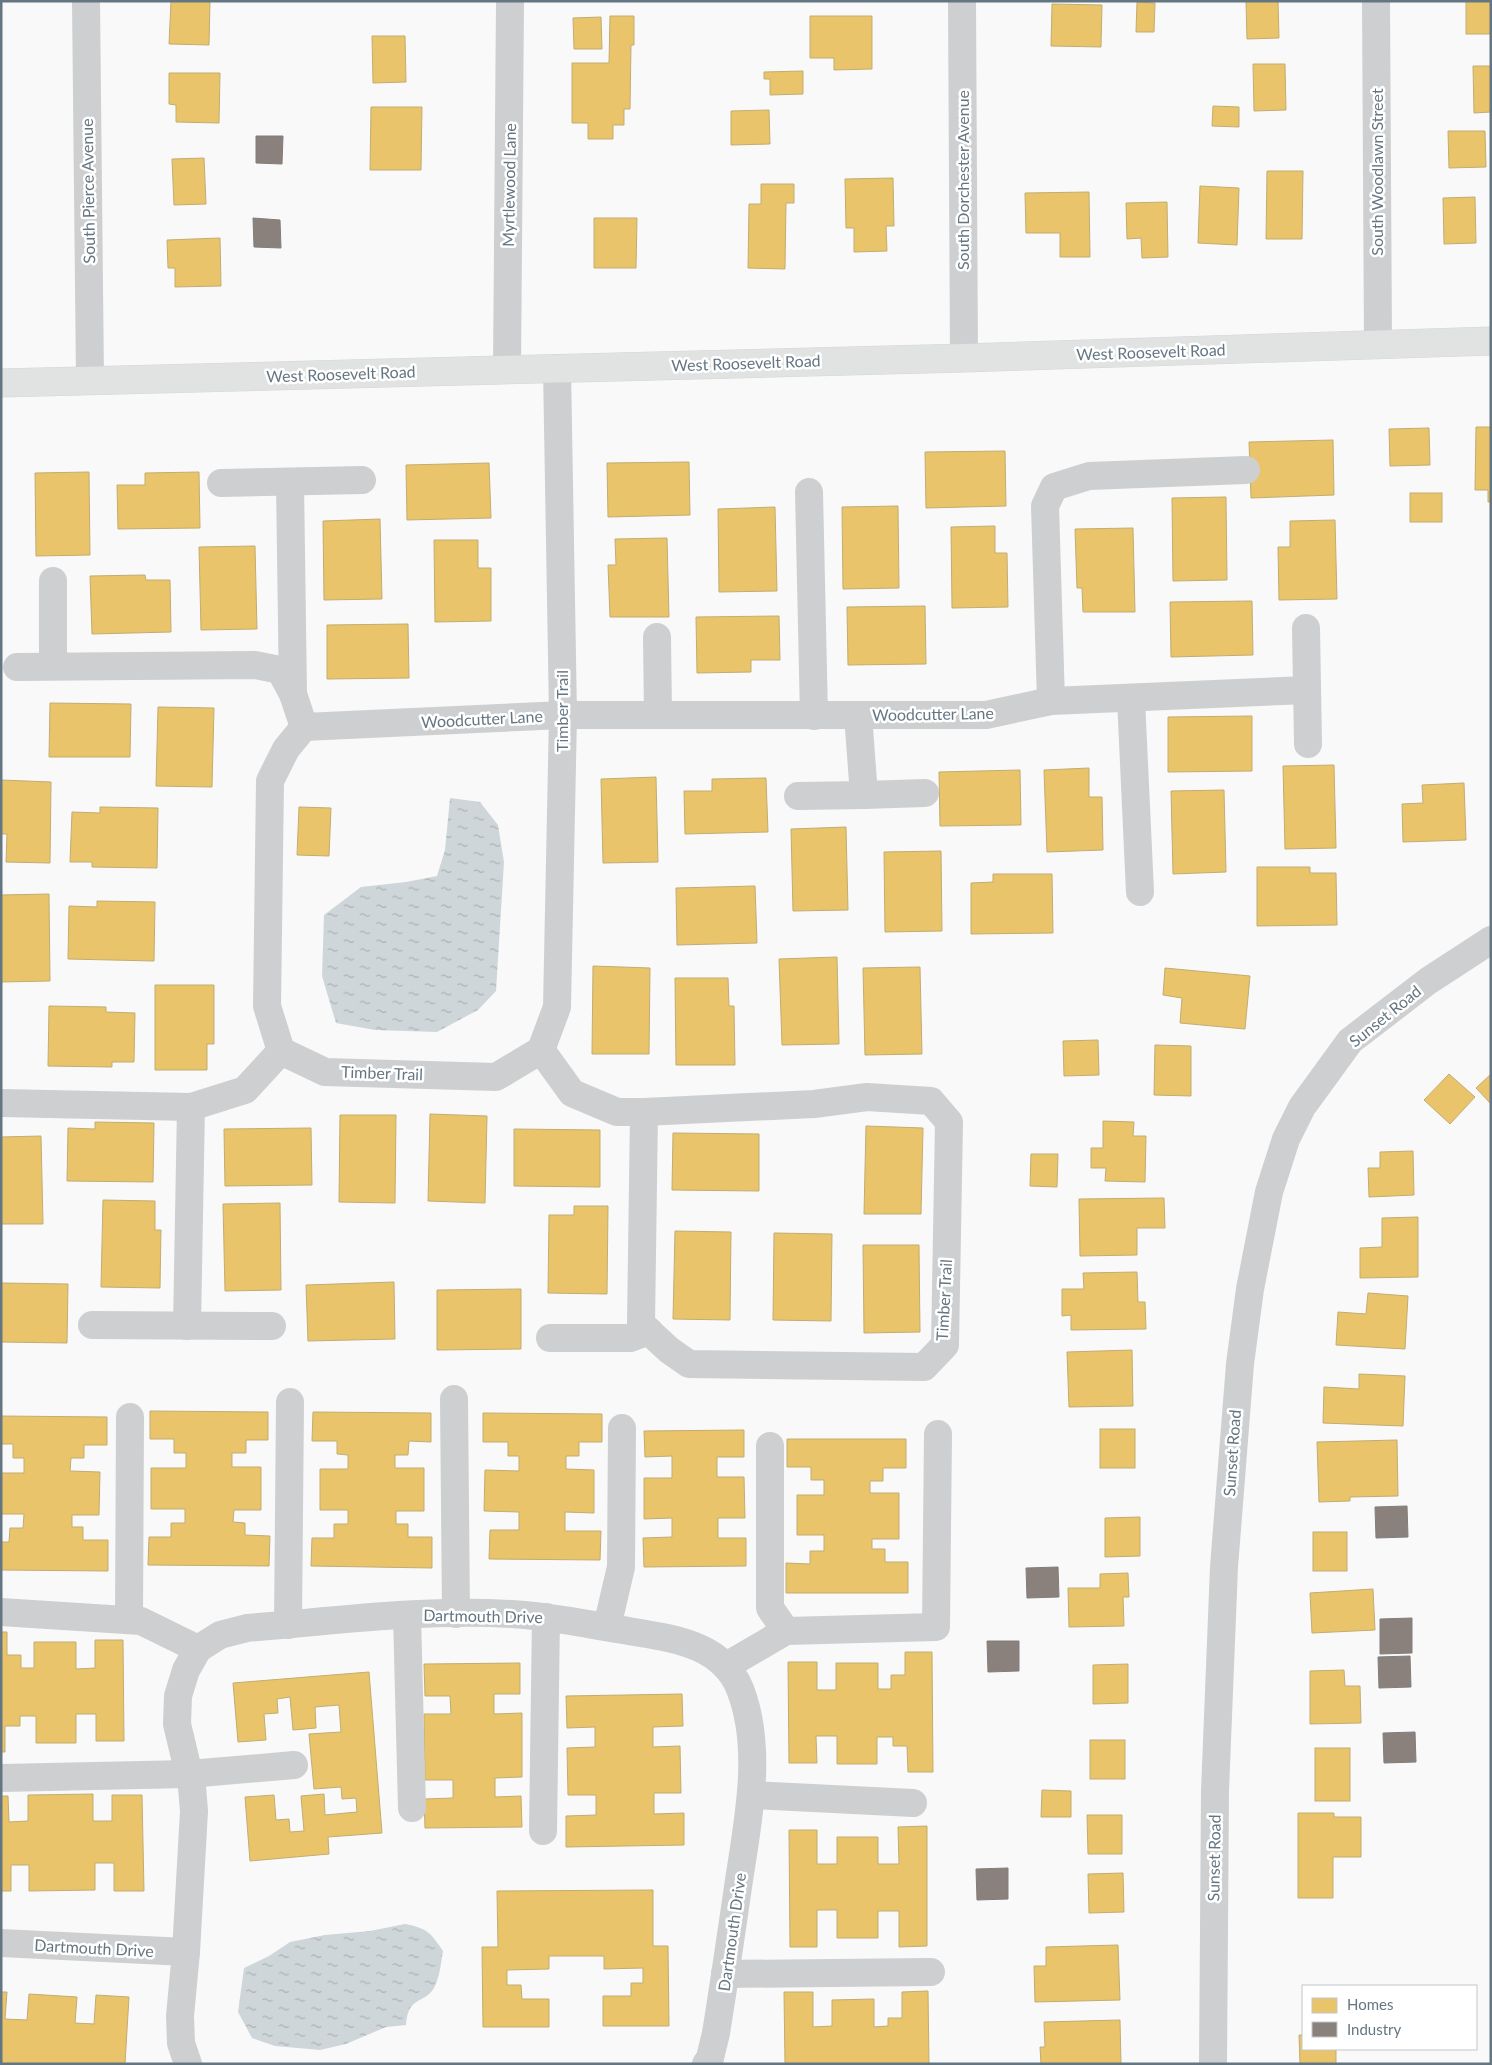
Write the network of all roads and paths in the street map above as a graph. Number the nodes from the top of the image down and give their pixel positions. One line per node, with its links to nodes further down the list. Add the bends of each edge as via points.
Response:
1 (86, 1): 10 (street, South Pierce Avenue)
2 (510, 1): 9 (street, Myrtlewood Lane)
3 (962, 1): 7 (street, South Dorchester Avenue)
4 (1376, 1): 6 (street, South Woodlawn Street)
5 (1491, 341): 6 (main road, West Roosevelt Road)
6 (1378, 344): 7 (main road, West Roosevelt Road)
7 (964, 358): 8 (main road, West Roosevelt Road)
8 (557, 368): 9 (main road, West Roosevelt Road); 26 (street, Timber Trail)
9 (507, 370): 10 (main road, West Roosevelt Road)
10 (90, 380): 11 (main road, West Roosevelt Road)
11 (1, 383)
12 (1246, 470): 25 (street, via 1089,476 1054,487 1045,506)
13 (362, 480): 14 (street)
14 (290, 482): 15 (street); 23 (street)
15 (221, 483)
16 (809, 492): 29 (street)
17 (53, 581): 20 (street)
18 (1306, 628): 22 (street)
19 (658, 637): 27 (street)
20 (53, 666): 21 (street); 23 (street, via 255,665 280,670)
21 (17, 667)
22 (1308, 690): 24 (street, Woodcutter Lane); 31 (street)
23 (294, 694): 30 (street)
24 (1131, 699): 25 (street, Woodcutter Lane); 35 (street)
25 (1051, 701): 28 (street, Woodcutter Lane, via 986,715)
26 (563, 715): 27 (street, Woodcutter Lane); 30 (street, Woodcutter Lane); 37 (street, Timber Trail, via 558,1007)
27 (658, 715): 29 (street, Woodcutter Lane)
28 (858, 715): 29 (street, Woodcutter Lane); 33 (street)
29 (814, 716)
30 (304, 727): 38 (street, via 286,749 270,781 267,1006)
31 (1308, 744)
32 (925, 793): 33 (street)
33 (864, 795): 34 (street)
34 (798, 796)
35 (1140, 892)
36 (1491, 940): 76 (street, Sunset Road, via 1428,980 1350,1041 1302,1108 1286,1139 1269,1192 1250,1289 1240,1364 1225,1557 1215,1791)
37 (541, 1050): 38 (street, Timber Trail, via 496,1077 325,1072); 41 (street, Timber Trail, via 572,1093 618,1112)
38 (281, 1051): 40 (street, via 245,1090)
39 (1, 1103): 40 (street)
40 (191, 1107): 43 (street)
41 (644, 1112): 45 (street, Timber Trail, via 640,1324); 45 (street, Timber Trail, via 814,1104 867,1097 931,1101 949,1122 945,1345 924,1367 689,1364)
42 (92, 1326): 43 (street)
43 (187, 1326): 44 (street)
44 (272, 1326)
45 (649, 1331): 46 (street, via 630,1338)
46 (550, 1338)
47 (454, 1399): 54 (street)
48 (290, 1402): 58 (street)
49 (130, 1417): 57 (street)
50 (622, 1428): 59 (street, via 620,1567)
51 (938, 1434): 60 (street, via 936,1627)
52 (770, 1446): 60 (street, via 770,1608)
53 (1, 1612): 57 (street)
54 (456, 1614): 55 (street, Dartmouth Drive); 56 (street, Dartmouth Drive)
55 (407, 1616): 58 (street, Dartmouth Drive); 68 (street)
56 (546, 1617): 59 (street, Dartmouth Drive); 69 (street)
57 (130, 1620): 61 (street, via 141,1621)
58 (288, 1625): 61 (street, Dartmouth Drive, via 247,1628 220,1635)
59 (607, 1627): 62 (street, Dartmouth Drive, via 674,1639 709,1651)
60 (786, 1631): 62 (street)
61 (198, 1649): 64 (street, Dartmouth Drive, via 186,1670 178,1696 177,1724)
62 (726, 1666): 66 (street, Dartmouth Drive, via 740,1688 748,1719)
63 (294, 1765): 64 (street)
64 (189, 1774): 65 (street); 71 (street, Dartmouth Drive, via 194,1812)
65 (1, 1778)
66 (751, 1795): 67 (street); 73 (street, Dartmouth Drive)
67 (913, 1803)
68 (412, 1808)
69 (543, 1831)
70 (1, 1943): 71 (street, Dartmouth Drive)
71 (186, 1952): 74 (street, Dartmouth Drive, via 180,2016 181,2043)
72 (931, 1972): 73 (street)
73 (725, 1974): 75 (street, Dartmouth Drive, via 716,2033)
74 (188, 2064)
75 (706, 2064)
76 (1213, 2064)

